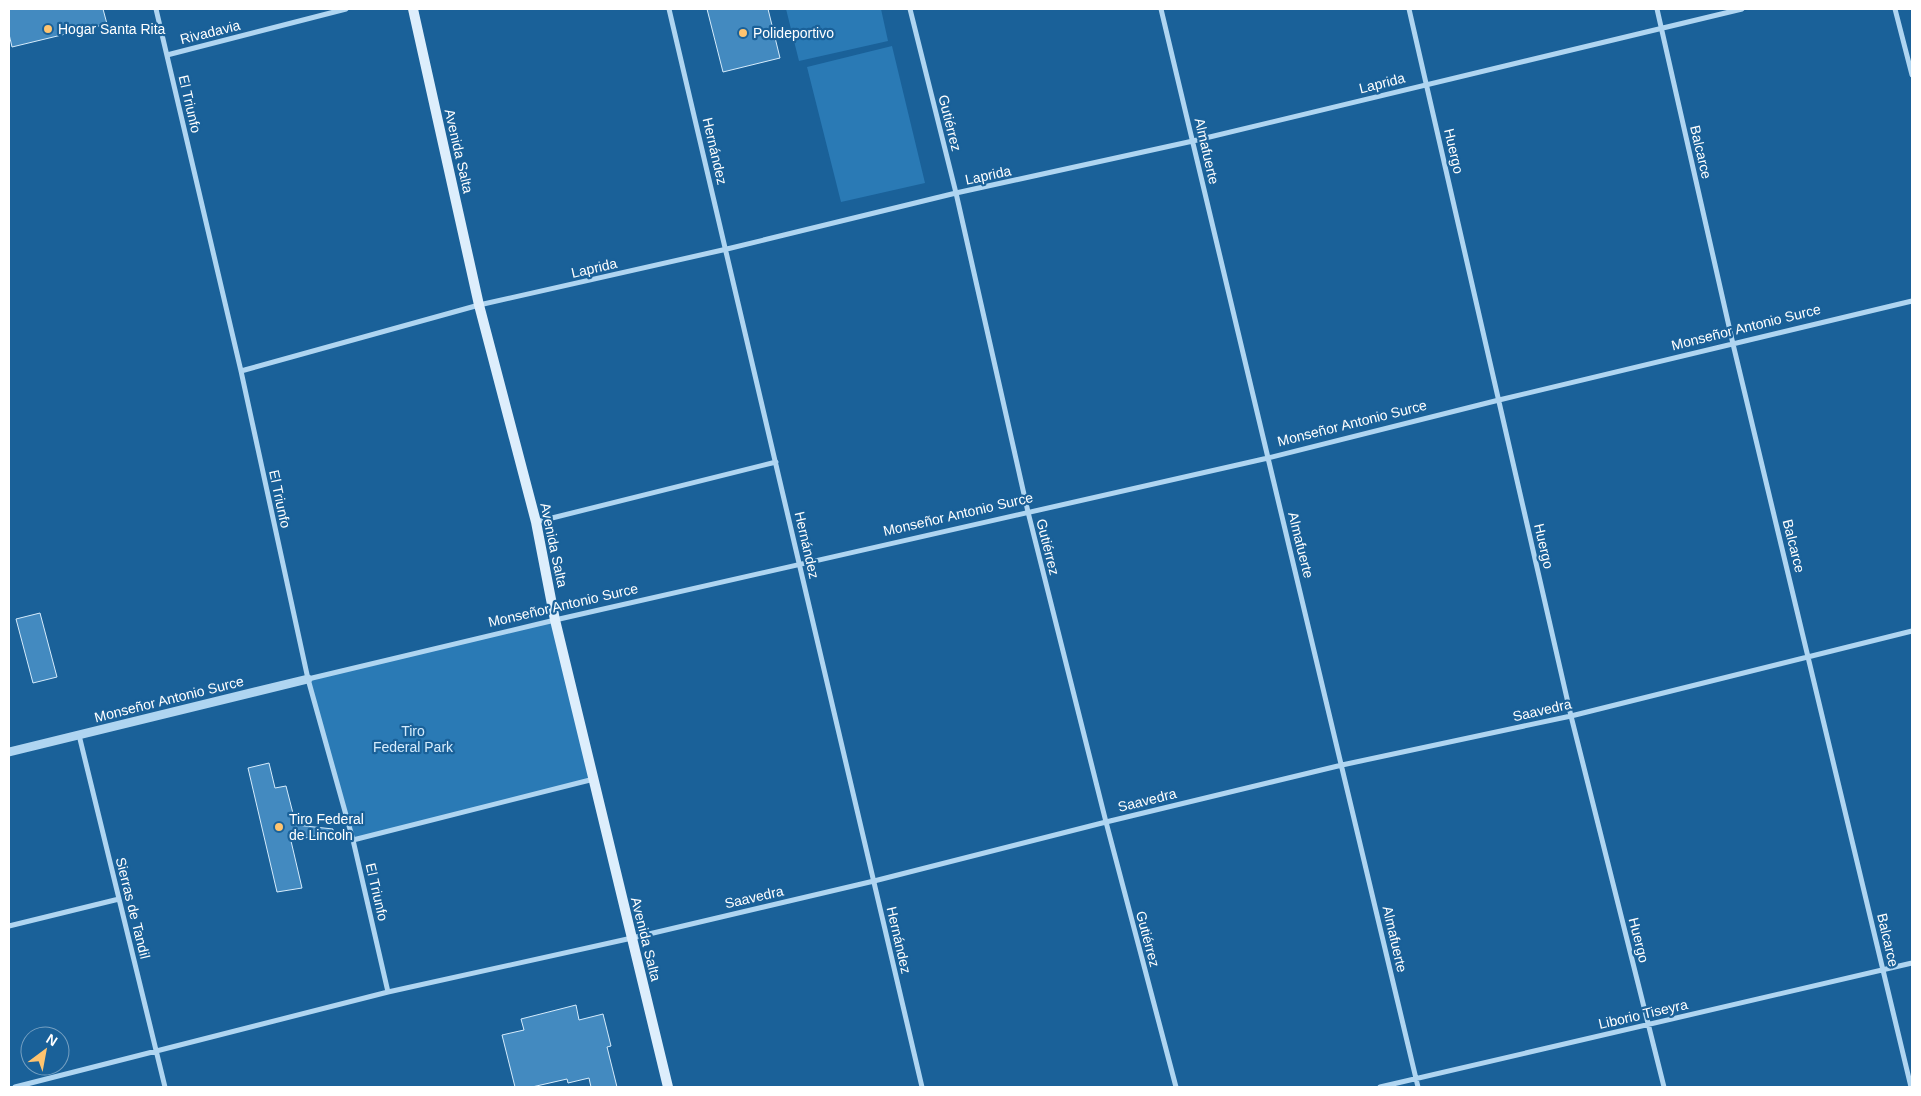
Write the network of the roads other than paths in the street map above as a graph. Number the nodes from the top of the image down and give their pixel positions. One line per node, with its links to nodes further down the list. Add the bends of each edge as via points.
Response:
1 (156, 9): 12 (street, El Triunfo)
2 (346, 9): 12 (street, Rivadavia)
3 (413, 9): 19 (main road, Avenida Salta)
4 (669, 9): 17 (street, Hernández)
5 (910, 9): 16 (street, Gutiérrez)
6 (1161, 9): 15 (street, Almafuerte)
7 (1409, 9): 14 (street, Huergo)
8 (1657, 9): 11 (street, Balcarce)
9 (1742, 9): 11 (street, Laprida)
10 (1895, 9): 13 (street)
11 (1662, 28): 14 (street, Laprida); 20 (street, Balcarce)
12 (167, 55): 21 (street, El Triunfo)
13 (1912, 75)
14 (1427, 84): 15 (street, Laprida); 22 (street, Huergo)
15 (1193, 141): 16 (street, Laprida); 23 (street, Almafuerte)
16 (956, 193): 17 (street, Laprida); 25 (street, Gutiérrez)
17 (726, 249): 19 (street, Laprida); 24 (street, Hernández)
18 (1912, 301): 20 (street, Monseñor Antonio Surce)
19 (479, 305): 21 (street, Laprida); 26 (main road, Avenida Salta)
20 (1733, 344): 22 (street, Monseñor Antonio Surce); 30 (street, Balcarce)
21 (241, 371): 31 (street, El Triunfo)
22 (1499, 400): 23 (street, Monseñor Antonio Surce); 32 (street, Huergo)
23 (1268, 458): 25 (street, Monseñor Antonio Surce); 35 (street, Almafuerte)
24 (776, 462): 26 (street); 27 (street, Hernández)
25 (1028, 512): 27 (street, Monseñor Antonio Surce); 37 (street, Gutiérrez)
26 (536, 522): 28 (main road, Avenida Salta)
27 (800, 565): 28 (street, Monseñor Antonio Surce); 39 (street, Hernández)
28 (555, 620): 31 (street, Monseñor Antonio Surce); 36 (main road, Avenida Salta)
29 (1912, 631): 30 (street, Saavedra)
30 (1809, 656): 32 (street, Saavedra); 44 (street, Balcarce)
31 (308, 679): 33 (street, Monseñor Antonio Surce); 38 (street, El Triunfo)
32 (1571, 716): 35 (street, Saavedra); 46 (street, Huergo)
33 (79, 735): 34 (street, Monseñor Antonio Surce); 40 (street, Sierras de Tandil)
34 (9, 752)
35 (1342, 765): 37 (street, Saavedra); 48 (street, Almafuerte)
36 (594, 779): 38 (street); 42 (main road, Avenida Salta)
37 (1106, 822): 39 (street, Saavedra); 53 (street, Gutiérrez)
38 (353, 840): 45 (street, El Triunfo)
39 (874, 881): 42 (street, Saavedra); 52 (street, Hernández)
40 (119, 899): 41 (street); 47 (street, Sierras de Tandil)
41 (9, 926)
42 (632, 938): 45 (street, Saavedra); 51 (main road, Avenida Salta)
43 (1912, 963): 44 (street, Liborio Tiseyra)
44 (1884, 970): 46 (street, Liborio Tiseyra); 57 (street, Balcarce)
45 (388, 992): 47 (street, Saavedra)
46 (1649, 1024): 48 (street, Liborio Tiseyra); 56 (street, Huergo)
47 (156, 1052): 49 (street, Saavedra); 50 (street, Sierras de Tandil)
48 (1416, 1079): 54 (street, Liborio Tiseyra); 55 (street, Almafuerte)
49 (15, 1087)
50 (165, 1087)
51 (668, 1087)
52 (922, 1087)
53 (1176, 1087)
54 (1380, 1087)
55 (1418, 1087)
56 (1664, 1087)
57 (1911, 1087)

